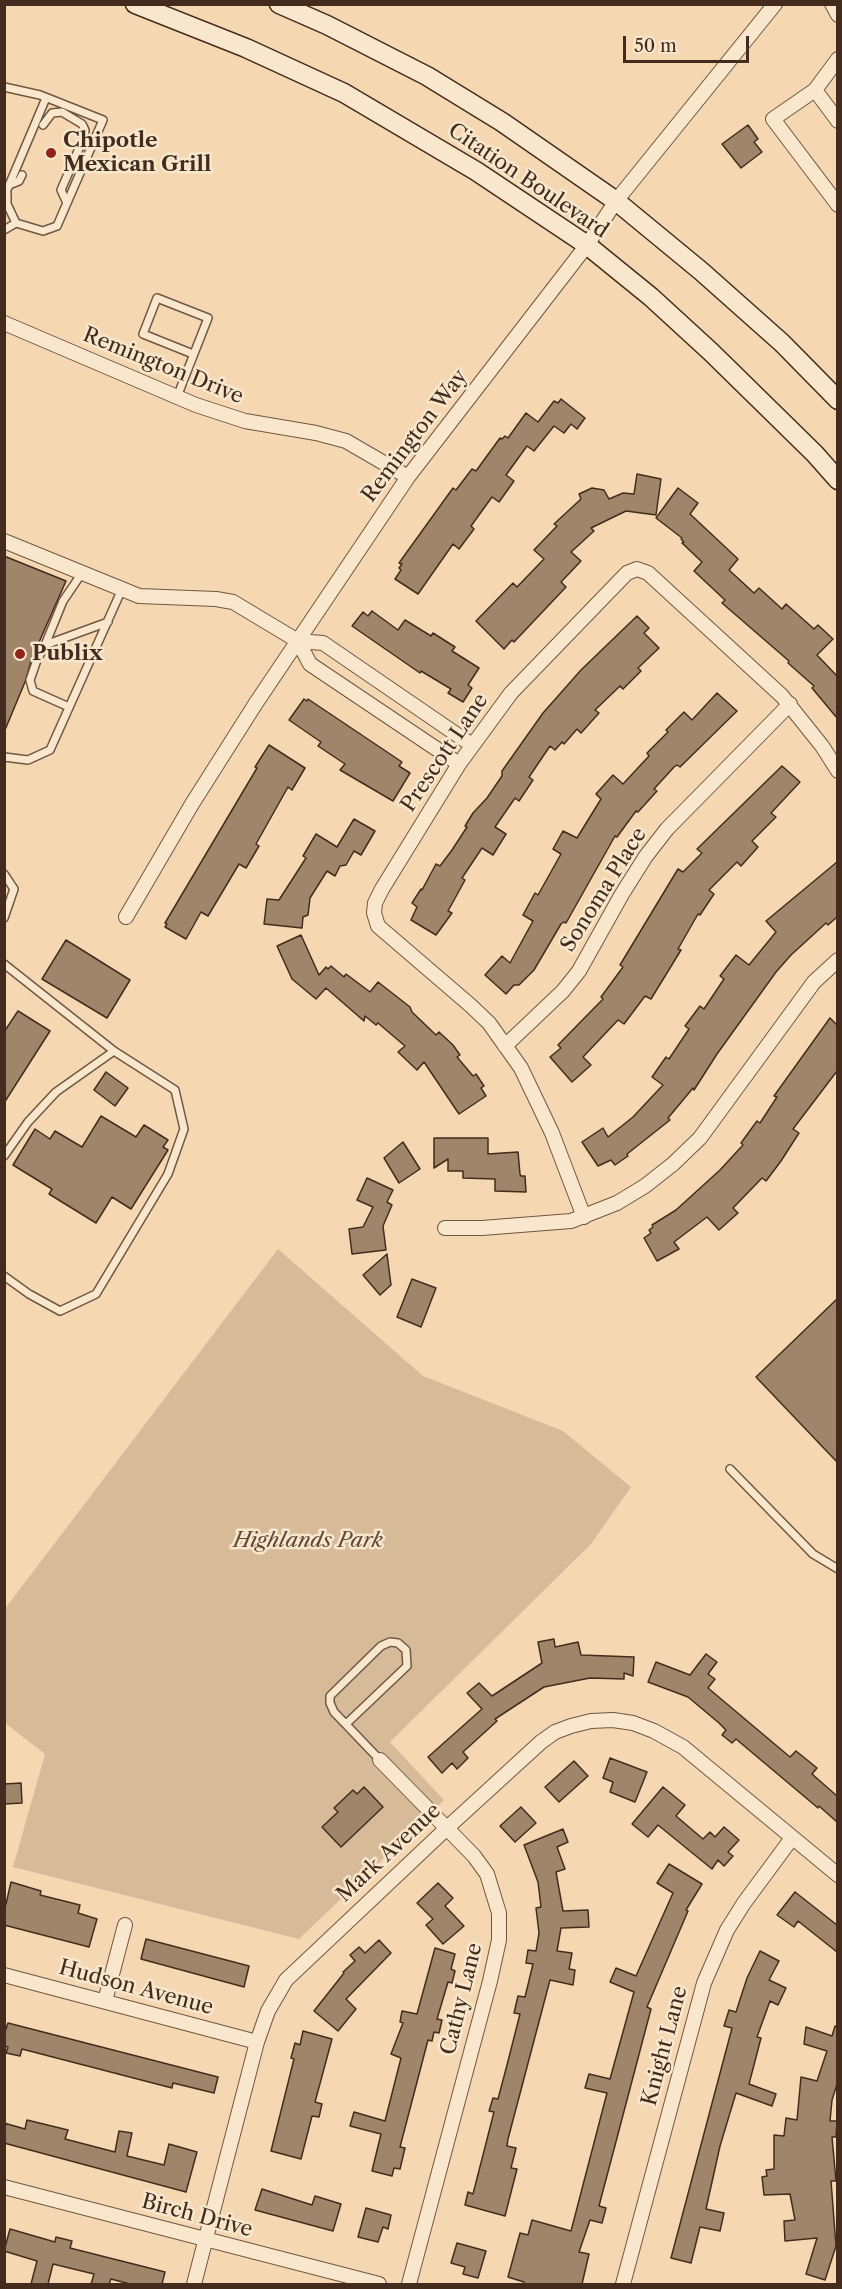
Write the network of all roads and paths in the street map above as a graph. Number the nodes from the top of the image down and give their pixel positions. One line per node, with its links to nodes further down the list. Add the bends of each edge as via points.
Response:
1 (135, 4): 19 (main road, Citation Boulevard, via 235,43 344,93 476,171)
2 (279, 4): 14 (main road, Citation Boulevard, via 426,76 502,122)
3 (775, 4): 14 (street, Remington Way)
4 (832, 4): 5 (street)
5 (837, 15)
6 (837, 59): 8 (street)
7 (4, 87): 9 (lane)
8 (815, 90): 10 (street); 16 (street, via 772,119)
9 (46, 98): 13 (lane); 15 (lane, via 103,120)
10 (837, 121)
11 (43, 125): 15 (lane, via 52,113 62,112 75,118 85,130 61,190)
12 (22, 175): 13 (lane)
13 (7, 191): 17 (lane, via 7,204)
14 (616, 201): 19 (street, Remington Way); 23 (main road, Citation Boulevard, via 758,322)
15 (67, 202): 17 (lane, via 57,226 51,230)
16 (837, 205)
17 (16, 223): 18 (lane)
18 (4, 230)
19 (587, 245): 24 (street, Remington Way); 25 (main road, Citation Boulevard, via 711,352)
20 (4, 323): 22 (street, Remington Drive)
21 (193, 354): 21 (lane, via 208,318 158,298 143,334); 22 (lane)
22 (177, 397): 24 (street, Remington Drive, via 245,421 346,441)
23 (837, 400)
24 (408, 477): 30 (street, Remington Way)
25 (837, 480)
26 (4, 541): 27 (street)
27 (82, 573): 28 (street); 31 (lane, via 63,601)
28 (122, 589): 29 (lane); 30 (street, via 139,596 233,602)
29 (108, 622): 31 (lane); 33 (lane)
30 (298, 641): 34 (street, via 323,643); 36 (street, via 310,664); 39 (street, Remington Way, via 192,804)
31 (45, 645): 33 (lane, via 30,680 33,691)
32 (790, 704): 34 (street, Prescott Lane, via 648,573 637,569 627,573 523,679); 37 (street, Prescott Lane); 43 (street, Sonoma Place, via 667,830 622,894 579,971)
33 (69, 707): 35 (lane, via 50,750 27,760)
34 (472, 745): 36 (street, Prescott Lane)
35 (4, 758)
36 (459, 764): 43 (street, Prescott Lane, via 382,889 375,903 375,922 470,1005)
37 (837, 771)
38 (4, 874): 40 (lane, via 14,890)
39 (126, 917)
40 (4, 918)
41 (837, 960): 46 (street, via 814,982 700,1138 645,1186)
42 (4, 964): 44 (lane)
43 (506, 1046): 46 (street, Prescott Lane, via 538,1100)
44 (114, 1051): 45 (lane, via 56,1092); 48 (lane, via 176,1090 184,1129 168,1174 96,1294 60,1311)
45 (4, 1156)
46 (584, 1217): 47 (street, via 539,1225)
47 (445, 1228)
48 (4, 1276)
49 (730, 1469): 50 (lane, via 813,1554)
50 (837, 1569)
51 (346, 1724): 51 (lane, via 334,1712 330,1696 381,1646 398,1643 406,1650 407,1666); 52 (lane)
52 (380, 1760): 53 (street, Cathy Lane)
53 (447, 1828): 54 (street, Mark Avenue, via 555,1732 591,1721 613,1720 654,1731 683,1747); 59 (street, Mark Avenue, via 286,1980 268,2011); 64 (street, Cathy Lane, via 487,1874 500,1913 499,1940)
54 (792, 1838): 55 (street, Mark Avenue); 65 (street, Knight Lane, via 727,1930 704,1983)
55 (837, 1875)
56 (125, 1925): 58 (street)
57 (4, 1976): 58 (street, Hudson Avenue)
58 (105, 2001): 59 (street, Hudson Avenue)
59 (257, 2042): 61 (street, Mark Avenue)
60 (4, 2187): 61 (street, Birch Drive)
61 (207, 2240): 62 (street, Mark Avenue); 63 (street, Birch Drive)
62 (194, 2284)
63 (379, 2284)
64 (409, 2284)
65 (622, 2284)

